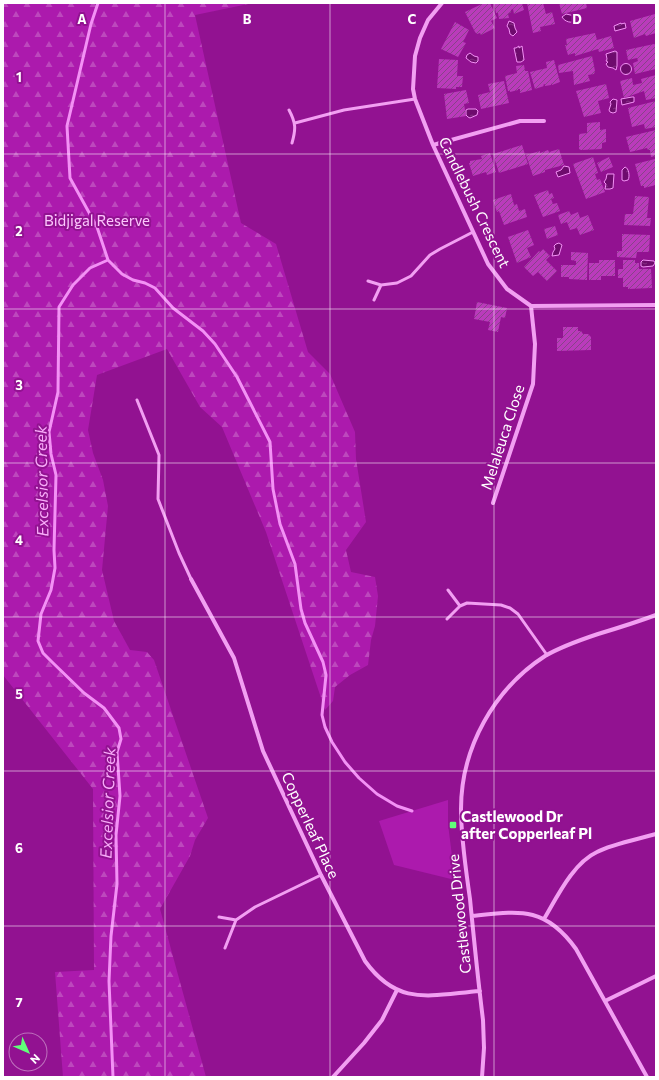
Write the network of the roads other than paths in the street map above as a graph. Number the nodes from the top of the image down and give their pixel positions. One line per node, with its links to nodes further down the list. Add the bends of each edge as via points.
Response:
1 (442, 3): 2 (street, Candlebush Crescent, via 428,20 415,56)
2 (415, 100): 5 (lane, via 344,110); 7 (street, Candlebush Crescent)
3 (290, 110): 5 (lane)
4 (544, 120): 7 (street, via 520,121)
5 (296, 123): 6 (lane)
6 (292, 144)
7 (433, 145): 8 (street, Candlebush Crescent)
8 (473, 232): 10 (lane, via 430,256 411,276 397,283); 13 (street, Candlebush Crescent, via 488,264 499,280)
9 (368, 281): 10 (lane)
10 (381, 285): 11 (lane)
11 (374, 300)
12 (656, 305): 13 (street)
13 (531, 306): 15 (street, Melaleuca Close, via 535,344 533,384)
14 (137, 400): 16 (lane, via 159,455 158,499)
15 (493, 503)
16 (191, 579): 23 (street, Copperleaf Place, via 234,658 263,751)
17 (448, 590): 18 (lane)
18 (460, 606): 20 (lane); 21 (lane, via 467,603 510,608 518,614)
19 (656, 615): 21 (street, Castlewood Drive, via 573,643)
20 (448, 619)
21 (547, 655): 24 (street, Castlewood Drive, via 532,665 504,692 473,742 462,786 461,826)
22 (656, 834): 26 (street, via 597,852 584,860)
23 (321, 875): 27 (lane, via 255,907); 30 (street, Copperleaf Place, via 365,961 385,984)
24 (472, 916): 26 (street, via 514,912); 31 (street, Castlewood Drive)
25 (219, 917): 27 (lane)
26 (544, 919): 32 (street, via 558,928 576,949)
27 (236, 920): 28 (lane)
28 (225, 948)
29 (656, 976): 32 (street)
30 (397, 990): 31 (street, Copperleaf Place, via 422,995); 33 (street, via 382,1020)
31 (480, 990): 34 (street, Castlewood Drive, via 484,1048)
32 (605, 1001): 35 (street)
33 (333, 1077)
34 (482, 1077)
35 (647, 1077)

